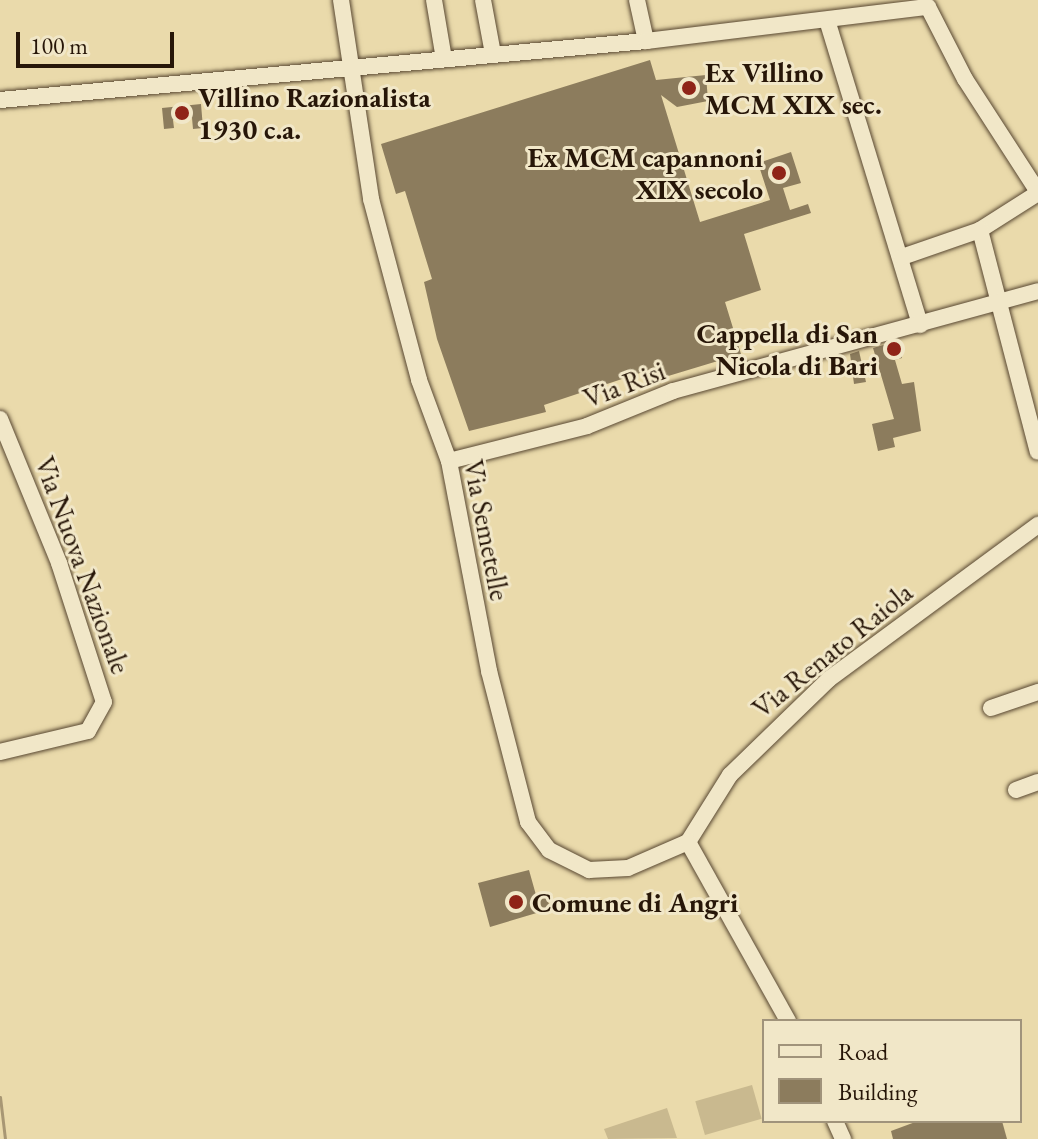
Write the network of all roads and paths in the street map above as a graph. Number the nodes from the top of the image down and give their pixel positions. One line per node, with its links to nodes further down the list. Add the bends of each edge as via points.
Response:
1 (341, 0): 10 (street, Via Semetelle)
2 (434, 0): 9 (street)
3 (483, 0): 8 (street)
4 (637, 0): 7 (street)
5 (932, 4): 6 (street); 12 (street, via 965,79)
6 (827, 20): 7 (street); 14 (street)
7 (646, 41): 8 (street)
8 (493, 54): 9 (street)
9 (444, 59): 10 (street)
10 (347, 67): 11 (street); 20 (street, Via Semetelle, via 371,199 419,380)
11 (0, 100)
12 (1038, 193): 13 (street)
13 (980, 230): 14 (street); 16 (street)
14 (902, 257): 17 (street)
15 (1038, 291): 16 (street, Via Risi)
16 (1002, 302): 17 (street, Via Risi); 19 (street)
17 (920, 325): 20 (street, Via Risi, via 673,391 587,426)
18 (0, 419): 24 (street, Via Nuova Nazionale, via 59,563 104,702 88,731)
19 (1038, 452)
20 (449, 461): 27 (street, Via Semetelle, via 489,671 536,836 568,864 607,872)
21 (1038, 525): 27 (street, Via Renato Raiola, via 829,679 730,775)
22 (1038, 692): 23 (street)
23 (991, 708)
24 (0, 752)
25 (1038, 782): 26 (street)
26 (1016, 790)
27 (688, 842): 28 (street)
28 (787, 1019)

